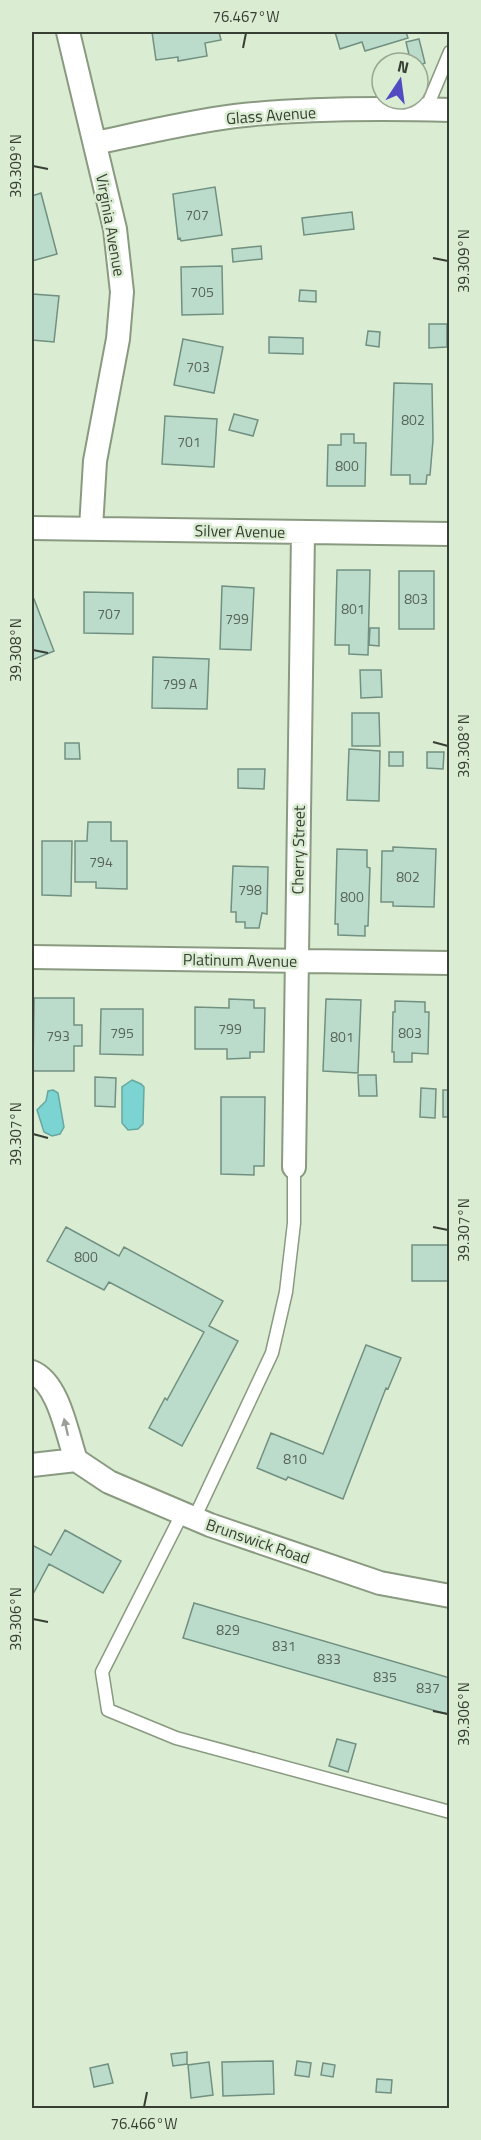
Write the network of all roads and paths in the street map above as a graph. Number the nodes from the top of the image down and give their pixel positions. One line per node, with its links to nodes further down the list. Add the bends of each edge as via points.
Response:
1 (68, 32): 7 (street, Virginia Avenue)
2 (450, 52): 3 (lane)
3 (430, 100)
4 (430, 109): 6 (street, Glass Avenue)
5 (370, 110): 7 (street, Glass Avenue, via 236,116 178,124)
6 (450, 110)
7 (96, 143): 9 (street, Virginia Avenue, via 115,229 122,292 118,339 95,461)
8 (32, 528): 9 (street, Silver Avenue)
9 (91, 528): 10 (street, Silver Avenue)
10 (303, 532): 11 (street, Silver Avenue); 13 (street, Cherry Street)
11 (450, 534)
12 (32, 957): 13 (street, Platinum Avenue)
13 (297, 961): 14 (street, Platinum Avenue); 15 (street, Cherry Street)
14 (450, 963)
15 (294, 1167): 19 (lane, via 294,1223 272,1353)
16 (32, 1372): 17 (street, one-way to 16, via 63,1415 52,1393)
17 (76, 1461): 18 (street); 19 (street, Brunswick Road, via 109,1482)
18 (32, 1464)
19 (188, 1516): 20 (street, Brunswick Road, via 380,1582); 21 (lane, via 102,1672 108,1710 176,1738)
20 (450, 1596)
21 (450, 1812)

